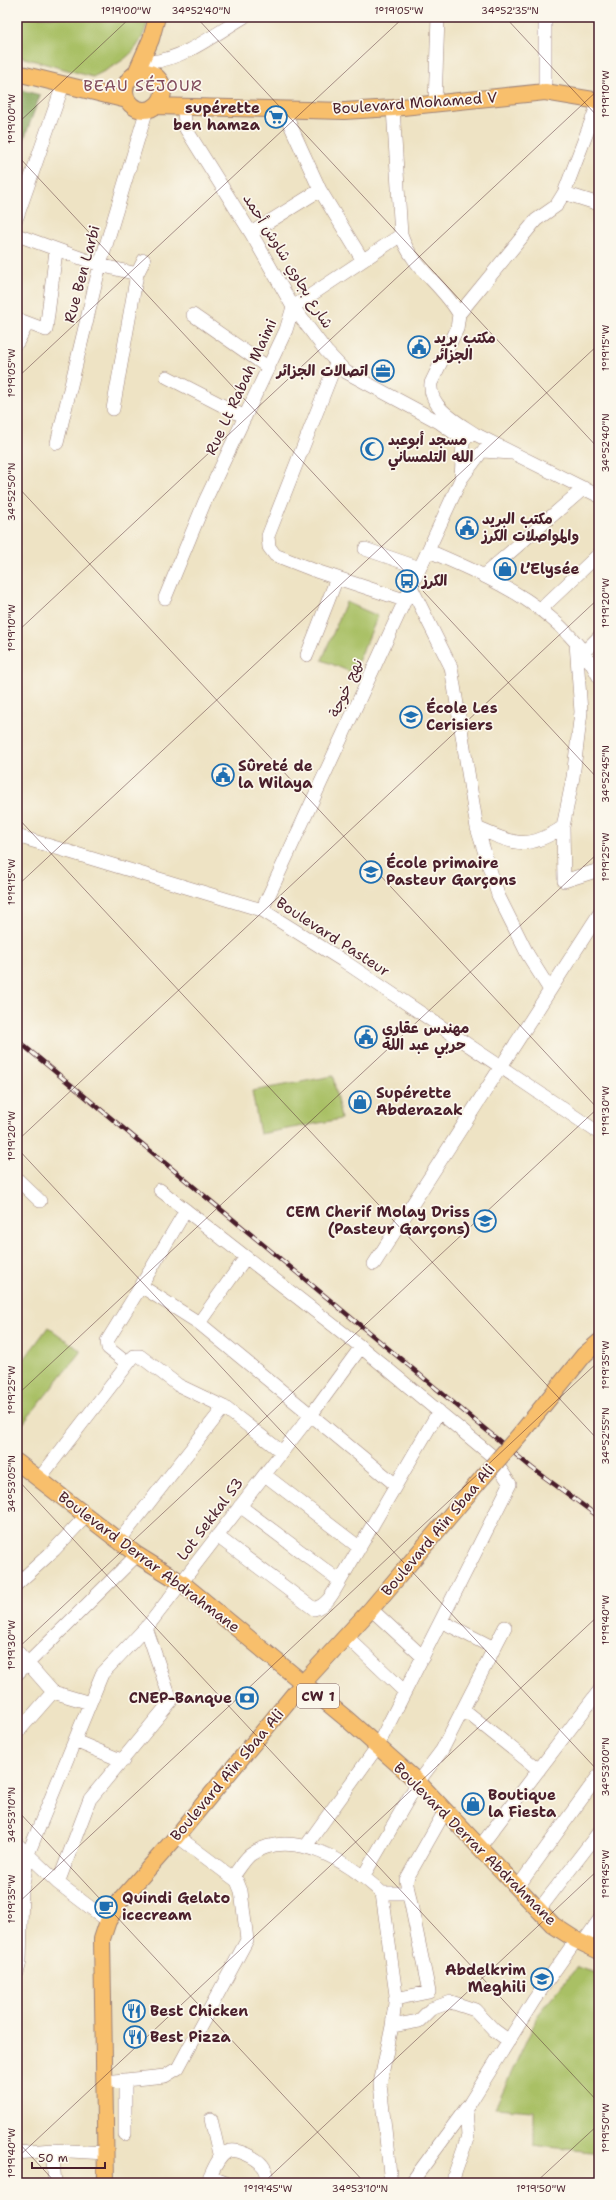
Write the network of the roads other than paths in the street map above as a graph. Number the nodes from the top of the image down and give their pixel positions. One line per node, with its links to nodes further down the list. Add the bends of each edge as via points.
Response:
1 (157, 17): 5 (main road)
2 (244, 17): 5 (street, via 179,55)
3 (438, 17): 11 (street)
4 (545, 17): 8 (street)
5 (146, 69): 9 (main road, via 128,79); 13 (main road, via 160,81)
6 (17, 73): 7 (main road)
7 (63, 85): 9 (main road, via 93,93); 19 (street)
8 (545, 92): 10 (main road, Boulevard Mohamed V); 11 (main road, Boulevard Mohamed V)
9 (126, 94): 13 (main road, via 130,104)
10 (599, 101): 17 (street)
11 (435, 104): 14 (main road, Boulevard Mohamed V)
12 (183, 106): 13 (main road); 15 (main road, Boulevard Mohamed V); 20 (street, شارع بجاوي شاوش أحمد, via 186,129)
13 (150, 107): 26 (street, Rue Ben Larbi)
14 (393, 108): 15 (main road, Boulevard Mohamed V, via 344,111); 22 (street)
15 (283, 109): 16 (street)
16 (320, 190): 20 (street); 24 (street)
17 (564, 193): 18 (street); 29 (street, via 556,206 536,220)
18 (599, 204)
19 (17, 218)
20 (251, 233): 28 (street, شارع بجاوي شاوش أحمد)
21 (17, 235): 23 (street)
22 (401, 235): 24 (street, Rue Lt Rabah Maimi); 29 (street, via 409,255)
23 (56, 251): 26 (street); 31 (street, via 46,330)
24 (362, 259): 28 (street, Rue Lt Rabah Maimi)
25 (144, 260): 27 (street)
26 (100, 266): 27 (street); 39 (street, Rue Ben Larbi)
27 (137, 274): 36 (street)
28 (293, 306): 33 (street, شارع بجاوي شاوش أحمد); 34 (street, Rue Lt Rabah Maimi, via 286,330)
29 (459, 314): 38 (street, via 457,329 431,383 431,395)
30 (193, 315): 34 (street)
31 (22, 322): 32 (street)
32 (17, 343)
33 (336, 362): 38 (street, شارع بجاوي شاوش أحمد, via 353,376); 50 (street, via 268,536 269,547 274,555)
34 (269, 368): 37 (street, Rue Lt Rabah Maimi)
35 (168, 377): 37 (street)
36 (113, 409)
37 (245, 417): 52 (street, Rue Lt Rabah Maimi, via 205,501)
38 (471, 439): 40 (street, via 485,445); 40 (street, via 469,455); 41 (street); 42 (street, نهج خوجة)
39 (58, 443)
40 (481, 453): 41 (street); 42 (street, نهج خوجة)
41 (516, 453): 43 (street)
42 (460, 479): 46 (street, نهج خوجة)
43 (584, 488): 44 (street); 49 (street)
44 (599, 496)
45 (365, 549): 48 (street)
46 (429, 551): 48 (street, نهج خوجة); 49 (street)
47 (599, 554): 54 (street)
48 (420, 568): 51 (street, نهج خوجة)
49 (484, 575): 54 (street, via 528,600)
50 (336, 578): 53 (street); 57 (street)
51 (410, 587): 53 (street, نهج خوجة); 60 (street, via 451,667)
52 (165, 598)
53 (404, 600): 63 (street, نهج خوجة)
54 (540, 610): 56 (street)
55 (599, 638): 56 (street)
56 (580, 647): 58 (street); 59 (street, via 581,712 573,777)
57 (307, 655)
58 (599, 677)
59 (563, 826): 60 (street, via 544,839 530,843 515,843); 62 (street, via 564,881)
60 (477, 828): 65 (street, via 498,895 528,955)
61 (17, 836): 63 (street, Boulevard Pasteur)
62 (599, 870)
63 (262, 910): 66 (street, Boulevard Pasteur)
64 (599, 914): 65 (street)
65 (550, 990): 66 (street)
66 (502, 1067): 67 (street, Boulevard Pasteur); 73 (street)
67 (599, 1132)
68 (17, 1179): 70 (street)
69 (160, 1190): 71 (street)
70 (40, 1202)
71 (186, 1210): 72 (street); 74 (street)
72 (246, 1258): 75 (street); 77 (street)
73 (374, 1264)
74 (141, 1286): 75 (street); 78 (street, via 106,1345)
75 (199, 1323): 81 (street)
76 (599, 1342): 96 (main road, Boulevard Aïn Sbaa Ali, bridge, via 584,1355)
77 (361, 1347): 80 (street); 81 (street, Lot Sekkal S3)
78 (128, 1364): 79 (street, via 134,1356 140,1356 178,1385); 85 (street)
79 (224, 1407): 82 (street); 90 (street)
80 (439, 1411): 86 (street); 97 (street, via 491,1455 510,1484)
81 (311, 1415): 82 (street, Lot Sekkal S3); 86 (street)
82 (282, 1452): 84 (street, Lot Sekkal S3)
83 (17, 1462): 85 (main road, Boulevard Derrar Abdrahmane / CW 1)
84 (265, 1475): 87 (street, Lot Sekkal S3); 91 (street)
85 (39, 1479): 88 (main road, Boulevard Derrar Abdrahmane / CW 1)
86 (396, 1485): 91 (street)
87 (240, 1506): 89 (street, Lot Sekkal S3); 93 (street)
88 (86, 1516): 90 (main road, Boulevard Derrar Abdrahmane / CW 1); 95 (street)
89 (217, 1536): 93 (street, via 314,1609 329,1600); 94 (street, Lot Sekkal S3)
90 (119, 1542): 92 (main road, Boulevard Derrar Abdrahmane / CW 1)
91 (360, 1548): 93 (street)
92 (137, 1556): 94 (main road, Boulevard Derrar Abdrahmane / CW 1); 104 (street)
93 (340, 1581)
94 (182, 1583): 99 (street, Lot Sekkal S3); 106 (main road, Boulevard Derrar Abdrahmane / CW 1)
95 (17, 1584)
96 (371, 1609): 100 (main road, Boulevard Aïn Sbaa Ali); 103 (street)
97 (441, 1621): 101 (street); 103 (street)
98 (505, 1627): 101 (street)
99 (146, 1628): 110 (street, Lot Sekkal S3, via 102,1674); 115 (street, via 171,1701)
100 (346, 1636): 106 (main road, Boulevard Aïn Sbaa Ali); 109 (street)
101 (494, 1648): 111 (street)
102 (17, 1651): 104 (street)
103 (423, 1657): 109 (street)
104 (27, 1662): 105 (street); 108 (street)
105 (17, 1674)
106 (303, 1683): 114 (main road, Boulevard Derrar Abdrahmane / CW 1); 121 (main road, Boulevard Aïn Sbaa Ali)
107 (599, 1691): 116 (street)
108 (53, 1692): 110 (street); 112 (street)
109 (405, 1692): 114 (street)
110 (90, 1704): 113 (street, Lot Sekkal S3)
111 (463, 1709): 116 (street); 118 (street, via 442,1750)
112 (17, 1733)
113 (75, 1741): 115 (street); 125 (street, Lot Sekkal S3)
114 (377, 1747): 118 (main road, Boulevard Derrar Abdrahmane / CW 1); 123 (street)
115 (123, 1761): 128 (street, via 90,1799)
116 (539, 1770): 124 (street)
117 (599, 1775): 129 (street)
118 (418, 1782): 119 (main road, Boulevard Derrar Abdrahmane / CW 1); 126 (street)
119 (445, 1811): 124 (main road, Boulevard Derrar Abdrahmane / CW 1); 131 (street, via 406,1880)
120 (599, 1832): 132 (street)
121 (176, 1836): 127 (street); 134 (main road, Boulevard Aïn Sbaa Ali, via 120,1901)
122 (17, 1844): 125 (street)
123 (306, 1846): 126 (street); 127 (street, via 284,1844 262,1849 250,1856)
124 (479, 1848): 129 (main road, Boulevard Derrar Abdrahmane / CW 1)
125 (28, 1854): 128 (street); 137 (street, Lot Sekkal S3, via 22,1891 20,1962)
126 (364, 1875): 130 (street)
127 (233, 1877): 141 (street, via 241,1891 247,1940 178,2068 165,2076)
128 (58, 1883): 134 (street)
129 (518, 1888): 132 (main road, Boulevard Derrar Abdrahmane / CW 1)
130 (382, 1893): 131 (street); 138 (street)
131 (408, 1893): 138 (street, via 429,1992)
132 (538, 1911): 135 (main road, Boulevard Derrar Abdrahmane / CW 1, via 553,1925)
133 (599, 1920): 135 (street)
134 (108, 1921): 142 (main road, Boulevard Aïn Sbaa Ali, via 102,1939)
135 (579, 1942): 136 (main road, Boulevard Derrar Abdrahmane / CW 1); 140 (street, via 534,2000)
136 (599, 1951)
137 (17, 1973)
138 (395, 1999): 139 (street)
139 (392, 2026): 140 (street, via 419,2021 431,2009 451,2002 475,2010 494,2030); 155 (street, via 380,2084)
140 (509, 2040): 143 (street)
141 (125, 2080): 142 (street); 145 (street)
142 (105, 2082): 148 (main road, Boulevard Aïn Sbaa Ali)
143 (466, 2109): 156 (street); 157 (street, via 468,2136)
144 (211, 2119): 149 (street)
145 (125, 2134)
146 (52, 2150): 147 (street); 148 (street); 151 (street)
147 (17, 2153)
148 (106, 2153): 152 (main road, Boulevard Aïn Sbaa Ali)
149 (220, 2158): 150 (street); 154 (street, via 227,2152 244,2154 262,2164 267,2173)
150 (209, 2180): 153 (street)
151 (55, 2183)
152 (106, 2183)
153 (226, 2183)
154 (268, 2183)
155 (391, 2183)
156 (411, 2183)
157 (454, 2183)

